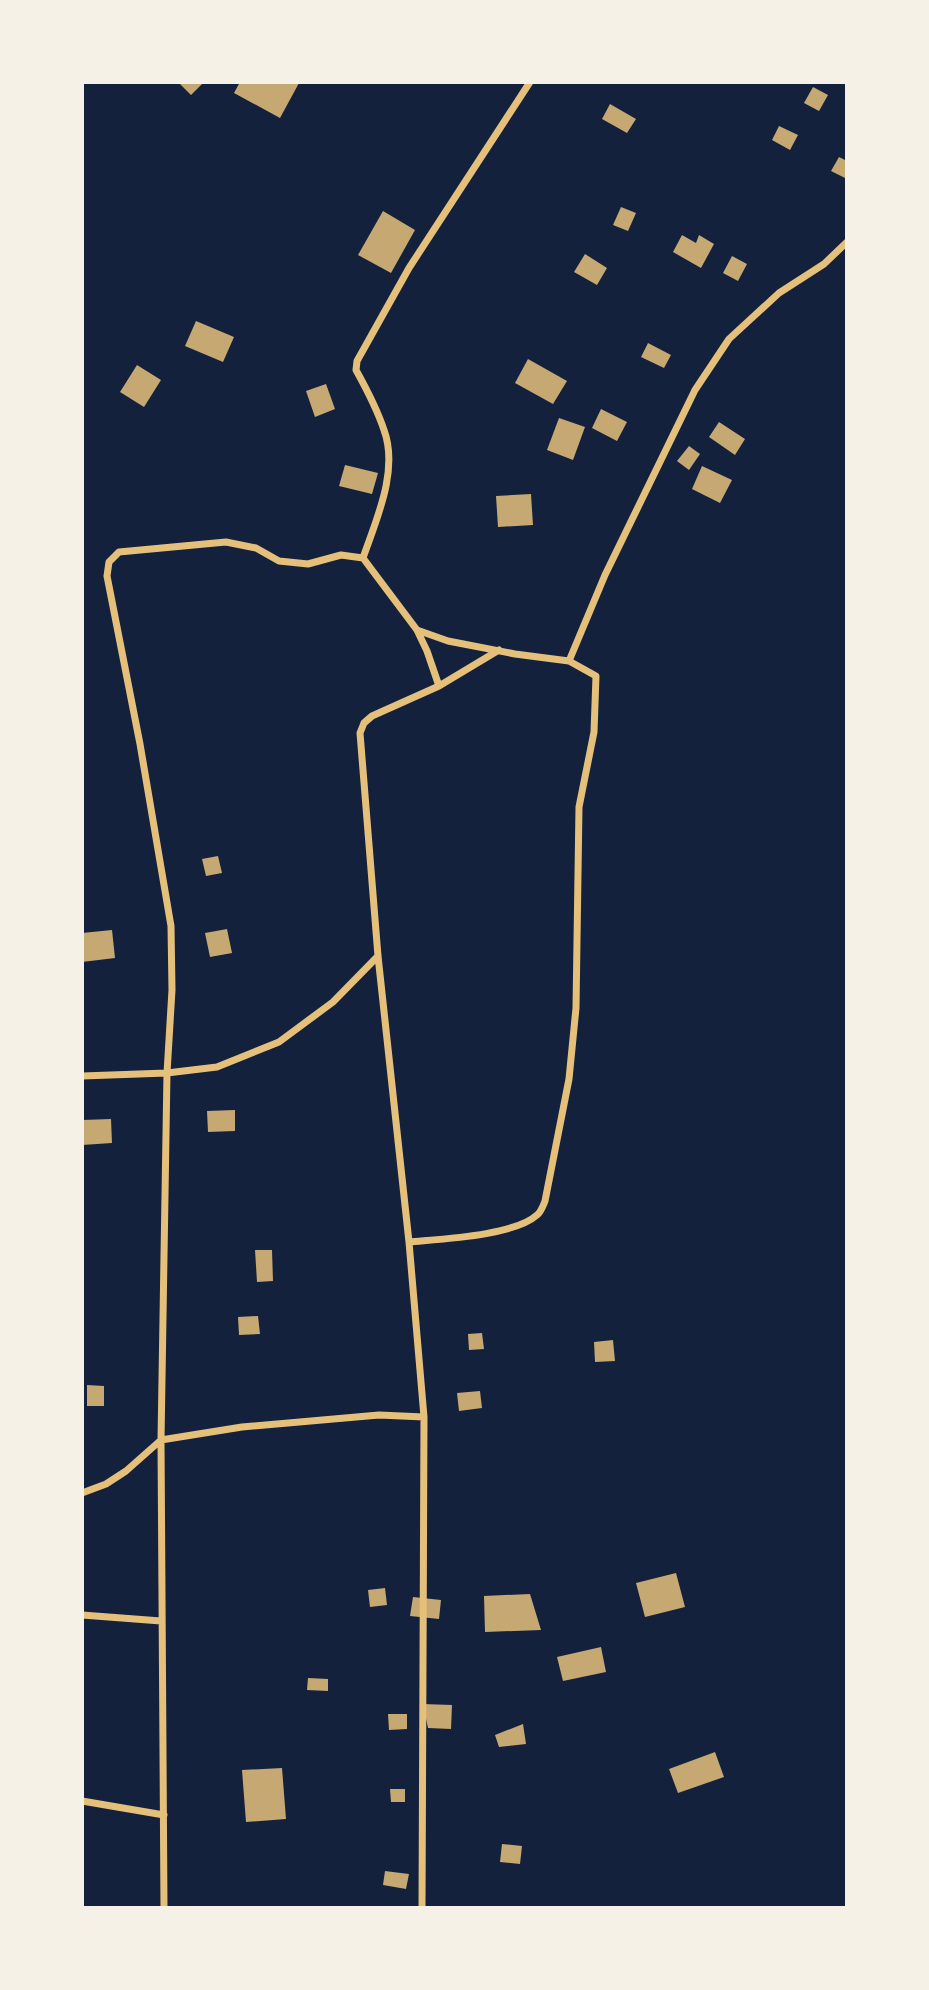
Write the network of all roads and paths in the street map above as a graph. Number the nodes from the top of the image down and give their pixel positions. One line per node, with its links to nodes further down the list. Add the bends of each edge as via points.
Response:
1 (530, 82): 3 (street, via 409,268 357,361 356,370 385,432 389,460 383,500)
2 (847, 242): 6 (street, via 729,338 695,390 605,575)
3 (363, 558): 4 (street); 9 (street, via 341,555 308,564 279,561 256,548 226,542 119,552 109,562 107,576 171,926)
4 (417, 631): 5 (street); 7 (street)
5 (499, 650): 6 (street); 7 (street)
6 (569, 661): 11 (street, via 596,676 594,732 579,807 576,1007 569,1079 545,1201 540,1214 527,1222 470,1237)
7 (439, 686): 8 (street, via 372,716 360,733)
8 (378, 956): 9 (street, via 333,1002 279,1042 217,1067); 11 (street)
9 (167, 1073): 10 (street); 13 (street)
10 (82, 1076)
11 (409, 1241): 12 (street)
12 (424, 1417): 13 (street, via 379,1415 242,1427); 20 (street)
13 (160, 1440): 14 (street, via 106,1484); 16 (street)
14 (82, 1493)
15 (82, 1615): 16 (street)
16 (161, 1621): 18 (street)
17 (82, 1801): 18 (street)
18 (164, 1815): 19 (street)
19 (164, 1908)
20 (422, 1908)

